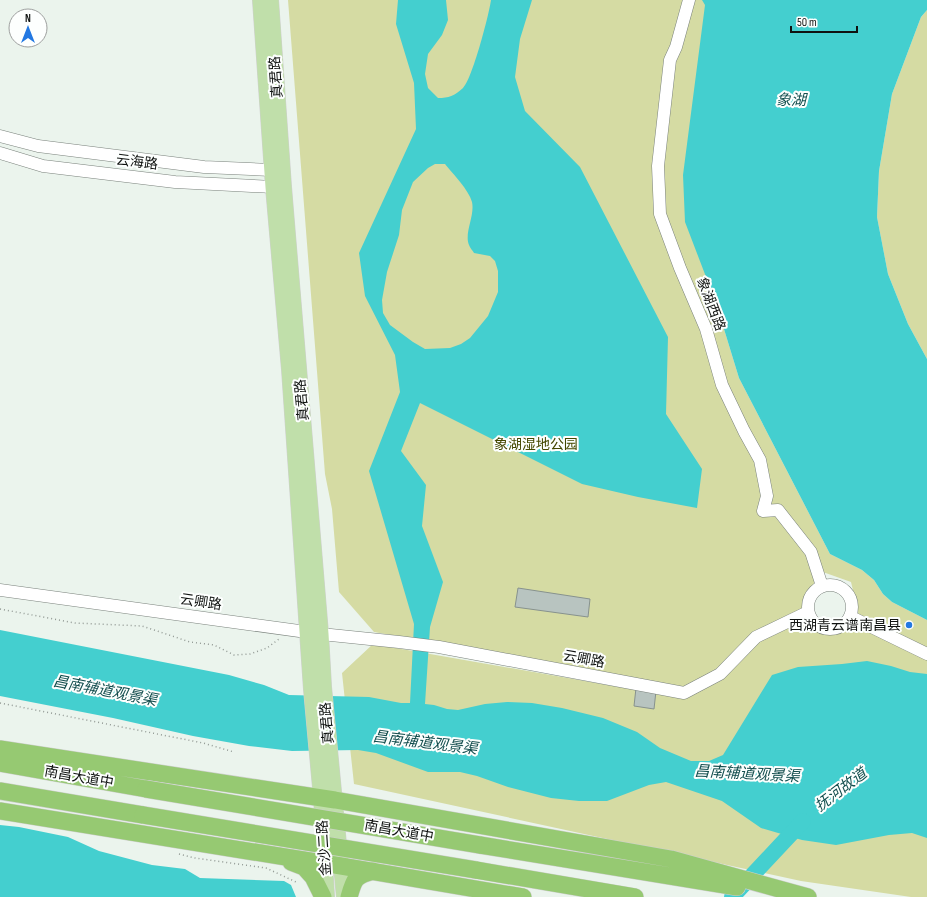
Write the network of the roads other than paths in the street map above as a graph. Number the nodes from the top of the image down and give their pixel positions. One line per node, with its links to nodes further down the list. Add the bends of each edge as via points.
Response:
1 (260, 0): 6 (main road, 真君路)
2 (271, 0): 12 (main road, 真君路)
3 (689, 0): 8 (street, 象湖西路, via 670,60 658,166 660,214 706,329 722,385 760,460 767,496 763,511 778,510 811,552)
4 (0, 136): 6 (street, 云海路, via 38,146 204,167)
5 (0, 153): 7 (street, 云海路, via 50,167 175,182)
6 (272, 170): 7 (main road, 真君路)
7 (273, 187): 12 (main road, 真君路)
8 (822, 586): 10 (street, via 813,592 808,601); 11 (street, via 833,584 843,588 850,596 853,607)
9 (0, 590): 12 (street, 云卿路)
10 (808, 612): 11 (street, via 813,622 822,628 833,630 843,626); 12 (street, 云卿路, via 756,637 720,674 684,693 439,647)
11 (851, 617): 13 (street)
12 (314, 633): 17 (main road, 真君路)
13 (927, 654)
14 (0, 749): 17 (highway)
15 (0, 763): 22 (highway, 南昌大道中, bridge, via 480,845)
16 (0, 791): 29 (highway, 南昌大道中, bridge)
17 (328, 799): 20 (main road, 金沙二路); 22 (highway, via 671,859)
18 (0, 811): 19 (highway)
19 (278, 856): 20 (highway); 24 (highway, via 304,867)
20 (333, 865): 21 (highway); 25 (main road, 金沙二路); 26 (main road, 金沙二路)
21 (373, 872): 27 (highway, via 360,875 352,885); 28 (highway)
22 (712, 877): 23 (highway, 南昌大道中)
23 (776, 891): 30 (highway, 南昌大道中); 31 (highway)
24 (323, 897)
25 (327, 897)
26 (344, 897)
27 (348, 897)
28 (523, 897)
29 (635, 897)
30 (798, 897)
31 (808, 897)

